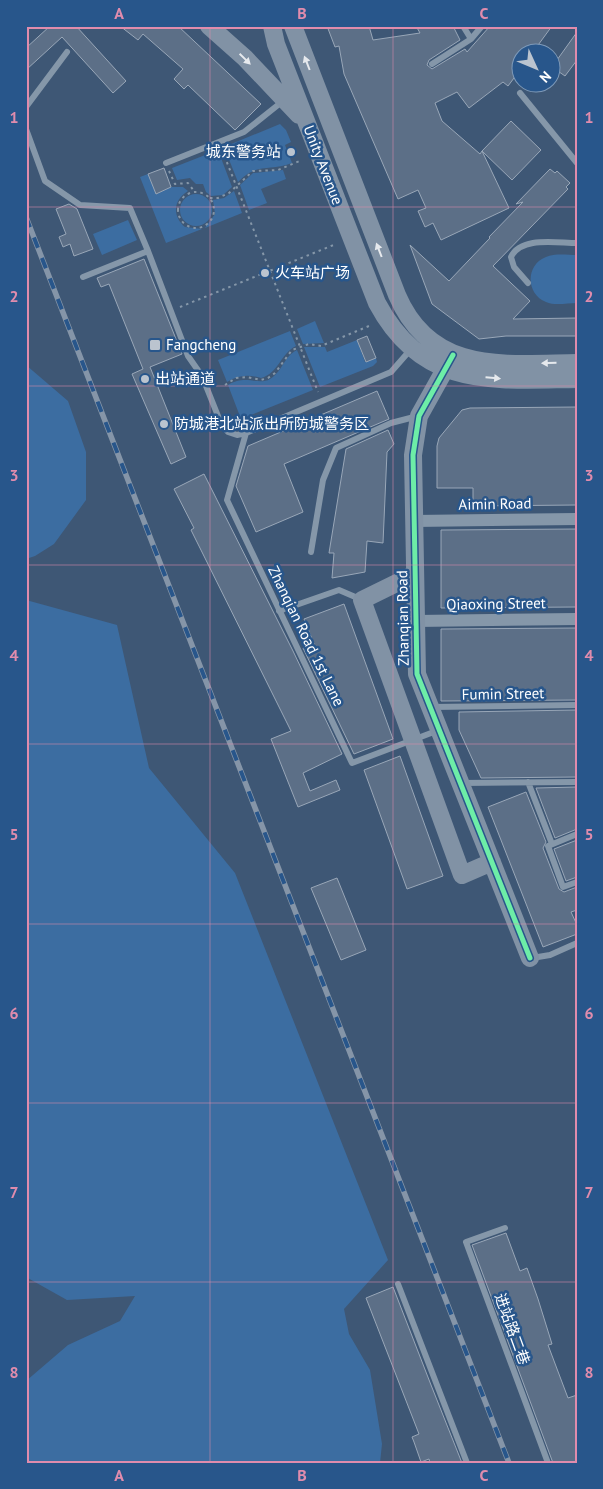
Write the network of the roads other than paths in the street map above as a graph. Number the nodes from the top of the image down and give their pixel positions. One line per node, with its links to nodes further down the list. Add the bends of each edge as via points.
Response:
1 (209, 26): 10 (main road, one-way to 10)
2 (272, 26): 10 (main road)
3 (293, 26): 19 (main road, Unity Avenue, one-way to 3)
4 (463, 26): 6 (lane)
5 (482, 26): 6 (lane)
6 (471, 39): 8 (lane)
7 (67, 52): 11 (lane)
8 (432, 64)
9 (520, 94): 14 (lane)
10 (290, 97): 13 (lane, via 244,132); 19 (main road, Unity Avenue, via 307,124 377,303 392,328)
11 (26, 107)
12 (26, 129): 16 (lane, via 45,181 80,205 130,208)
13 (166, 163)
14 (577, 163)
15 (577, 243): 18 (lane, via 524,244 515,249 511,257 514,267)
16 (148, 251): 17 (lane); 24 (lane, via 188,356 202,376 222,426 236,435)
17 (83, 277)
18 (528, 283)
19 (417, 342): 20 (main road); 24 (lane, via 391,372)
20 (449, 363): 21 (main road, one-way to 20, via 521,364 477,360); 22 (main road, one-way to 22, via 475,376 520,380); 23 (main road, Zhanqian Road)
21 (577, 363)
22 (577, 379)
23 (419, 416): 26 (main road, Zhanqian Road, via 413,455); 27 (lane, via 391,423 336,448 323,480)
24 (246, 433): 30 (lane, Zhanqian Road 1st Lane, via 227,500)
25 (577, 519): 26 (street, Aimin Road)
26 (414, 521): 28 (main road, Zhanqian Road)
27 (312, 552)
28 (415, 574): 29 (main road, Zhanqian Road); 32 (main road, Zhanqian Road)
29 (362, 600): 30 (lane, via 339,590); 36 (main road, Zhanqian Road)
30 (279, 611): 36 (lane, Zhanqian Road 1st Lane, via 352,763)
31 (577, 619): 32 (street, Qiaoxing Street)
32 (416, 621): 34 (main road, Zhanqian Road, via 417,674)
33 (577, 706): 34 (lane, Fumin Street)
34 (430, 707): 35 (main road, Zhanqian Road)
35 (439, 730): 36 (lane, Zhanqian Road 1st Lane); 39 (main road, Zhanqian Road)
36 (413, 740): 42 (main road, Zhanqian Road, via 462,875)
37 (528, 782): 38 (lane); 39 (lane); 41 (lane)
38 (577, 782)
39 (460, 783): 42 (main road, Zhanqian Road)
40 (577, 834): 41 (lane)
41 (552, 844): 43 (lane, via 548,846 564,887)
42 (492, 862): 45 (main road, Zhanqian Road)
43 (577, 882)
44 (577, 943): 45 (lane, via 550,955)
45 (530, 958)
46 (505, 1228): 49 (lane, 进站路二巷, via 466,1242)
47 (398, 1284): 48 (lane)
48 (467, 1463)
49 (548, 1463)

